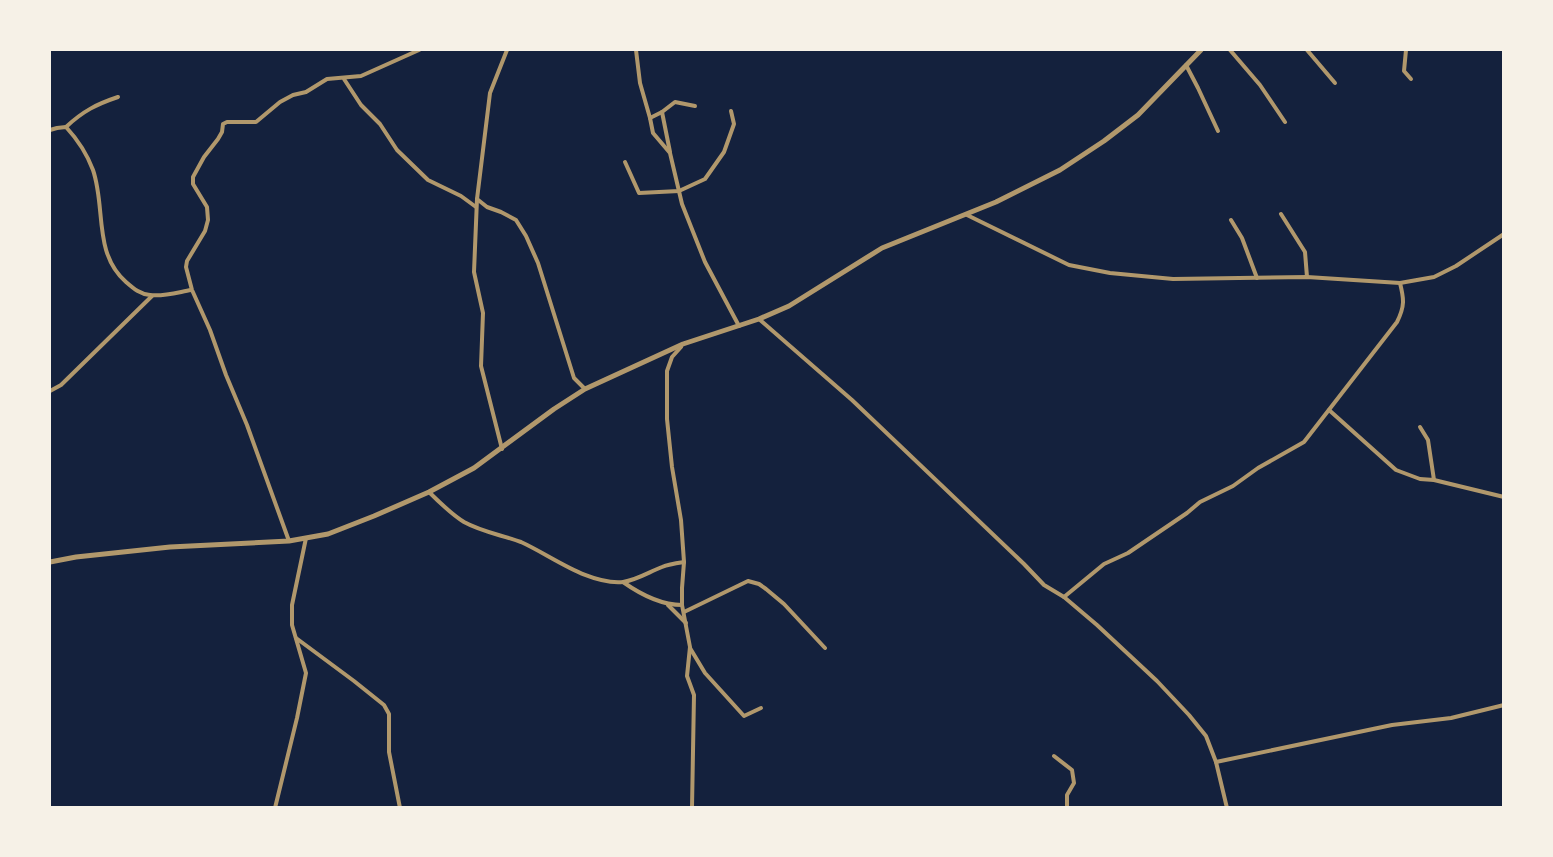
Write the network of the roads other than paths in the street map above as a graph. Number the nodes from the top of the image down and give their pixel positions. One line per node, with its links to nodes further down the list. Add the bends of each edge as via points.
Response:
1 (419, 50): 9 (street, via 362,76)
2 (507, 50): 24 (street, via 490,93)
3 (636, 50): 16 (street)
4 (1201, 50): 8 (street)
5 (1230, 50): 17 (street)
6 (1307, 50): 11 (street)
7 (1406, 50): 10 (street, via 1404,71)
8 (1186, 65): 20 (street); 26 (street, via 1138,115 1104,141 1060,170)
9 (344, 78): 25 (street, via 398,150 428,180); 33 (street, via 327,79 293,95 256,122 223,124 218,140 193,177 208,212 205,231 187,261)
10 (1411, 79)
11 (1335, 83)
12 (118, 96): 18 (street, via 96,105)
13 (695, 106): 15 (street, via 675,102)
14 (731, 111): 23 (street, via 734,124 724,152 705,179)
15 (662, 112): 16 (street); 21 (street)
16 (650, 118): 21 (street, via 653,133)
17 (1285, 122)
18 (66, 127): 19 (street); 34 (street, via 85,151 93,172 101,230 112,266 138,292)
19 (50, 130)
20 (1218, 131)
21 (670, 153): 23 (street)
22 (625, 162): 23 (street, via 639,193)
23 (679, 191): 36 (street, via 705,262)
24 (477, 199): 25 (street); 40 (street, via 516,220 526,236 574,378)
25 (476, 207): 44 (street, via 474,272 483,313 481,366)
26 (966, 214): 31 (street, via 1069,265 1173,279); 35 (street, via 882,248 789,306)
27 (1281, 214): 30 (street, via 1305,252)
28 (1231, 220): 31 (street)
29 (1503, 234): 32 (street, via 1434,277)
30 (1307, 277): 31 (street); 32 (street)
31 (1257, 278)
32 (1400, 283): 42 (street, via 1404,300 1397,322)
33 (192, 290): 34 (street); 49 (street, via 248,424)
34 (153, 296): 41 (street, via 61,385)
35 (759, 319): 36 (street); 53 (street, via 852,400 1044,585)
36 (739, 326): 37 (street)
37 (683, 344): 38 (street); 39 (street)
38 (660, 354): 39 (street); 40 (street)
39 (668, 368): 51 (street, via 667,419)
40 (585, 389): 44 (street)
41 (50, 391)
42 (1329, 410): 45 (street, via 1396,470); 53 (street, via 1304,442 1200,502 1128,553 1104,564)
43 (1420, 427): 45 (street, via 1428,440)
44 (502, 449): 46 (street)
45 (1434, 480): 47 (street)
46 (429, 492): 48 (street, via 328,534); 52 (street, via 467,524 518,542 602,581)
47 (1503, 496)
48 (306, 538): 49 (street); 58 (street, via 292,605)
49 (289, 541): 50 (street, via 170,547)
50 (50, 562)
51 (684, 562): 52 (street); 55 (street)
52 (622, 582): 54 (street)
53 (1064, 597): 64 (street, via 1190,714 1206,736)
54 (668, 604): 55 (street); 57 (street)
55 (682, 606): 56 (street)
56 (684, 612): 57 (street); 60 (street, via 747,581 759,584 784,604)
57 (686, 623): 59 (street)
58 (296, 638): 65 (street, via 306,673); 66 (street, via 384,705 389,714 389,752)
59 (690, 647): 62 (street, via 705,673 744,716); 67 (street, via 687,676 694,695)
60 (825, 648)
61 (1503, 705): 64 (street)
62 (761, 708)
63 (1054, 756): 68 (street, via 1072,770 1074,783 1067,795)
64 (1216, 762): 69 (street)
65 (275, 807)
66 (400, 807)
67 (692, 807)
68 (1067, 807)
69 (1227, 807)

